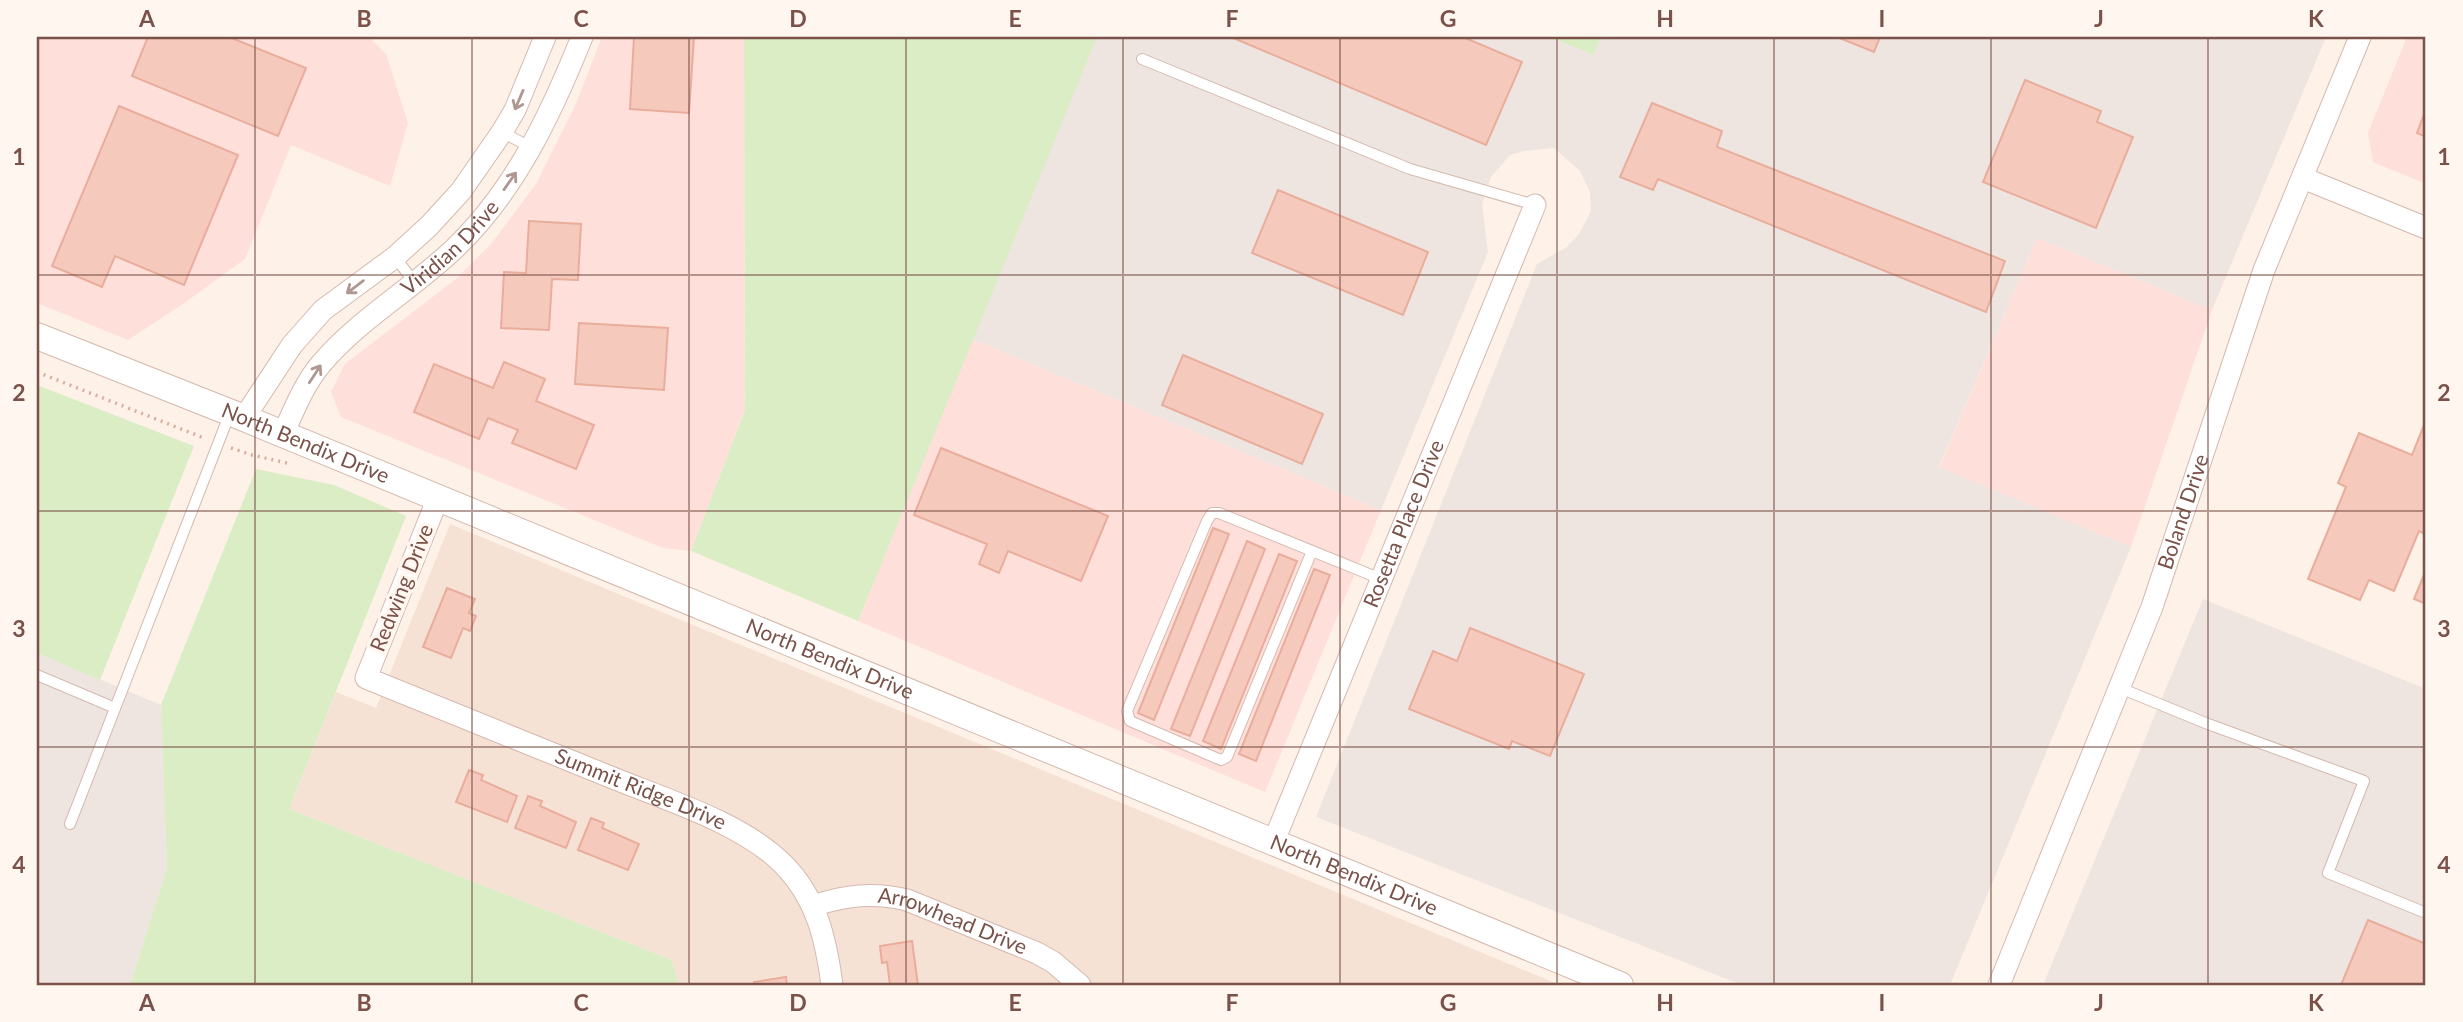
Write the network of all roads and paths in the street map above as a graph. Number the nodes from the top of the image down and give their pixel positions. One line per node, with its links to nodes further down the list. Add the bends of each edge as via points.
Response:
1 (545, 37): 5 (street, Viridian Drive, one-way to 5)
2 (582, 37): 6 (street, Viridian Drive, via 544,126)
3 (2360, 37): 7 (street, Boland Drive)
4 (1142, 59): 8 (lane, via 1410,169)
5 (502, 132): 6 (lane); 10 (street, Viridian Drive, via 461,191)
6 (530, 147): 11 (street, Viridian Drive, one-way to 6, via 454,250 487,212)
7 (2303, 178): 9 (street); 22 (street, Boland Drive, via 2264,270 2173,547)
8 (1535, 205): 19 (street, Rosetta Place Drive)
9 (2426, 228)
10 (395, 257): 11 (lane); 14 (street, Viridian Drive, one-way to 14, via 323,310)
11 (414, 282): 15 (street, Viridian Drive, one-way to 11, via 319,366 347,336)
12 (37, 336): 14 (street, North Bendix Drive)
13 (37, 372): 16 (path)
14 (237, 415): 15 (street, North Bendix Drive); 23 (lane)
15 (283, 434): 17 (street, North Bendix Drive)
16 (195, 435)
17 (438, 498): 21 (street, Redwing Drive); 25 (street, North Bendix Drive)
18 (1312, 551): 18 (lane, via 1212,513 1127,711 1130,721 1222,760 1227,757); 19 (lane)
19 (1381, 579): 25 (street, Rosetta Place Drive)
20 (37, 675): 23 (lane)
21 (366, 678): 26 (street, Summit Ridge Drive, via 741,832 784,865)
22 (2120, 688): 27 (lane, via 2364,781 2328,873); 31 (street, Boland Drive)
23 (115, 708): 24 (lane)
24 (70, 824)
25 (1273, 843): 30 (street, North Bendix Drive)
26 (813, 906): 28 (street, Summit Ridge Drive, via 823,931); 29 (street, Arrowhead Drive, via 851,896 887,895 907,900 1037,953)
27 (2426, 913)
28 (832, 985)
29 (1080, 985)
30 (1620, 985)
31 (1999, 985)

